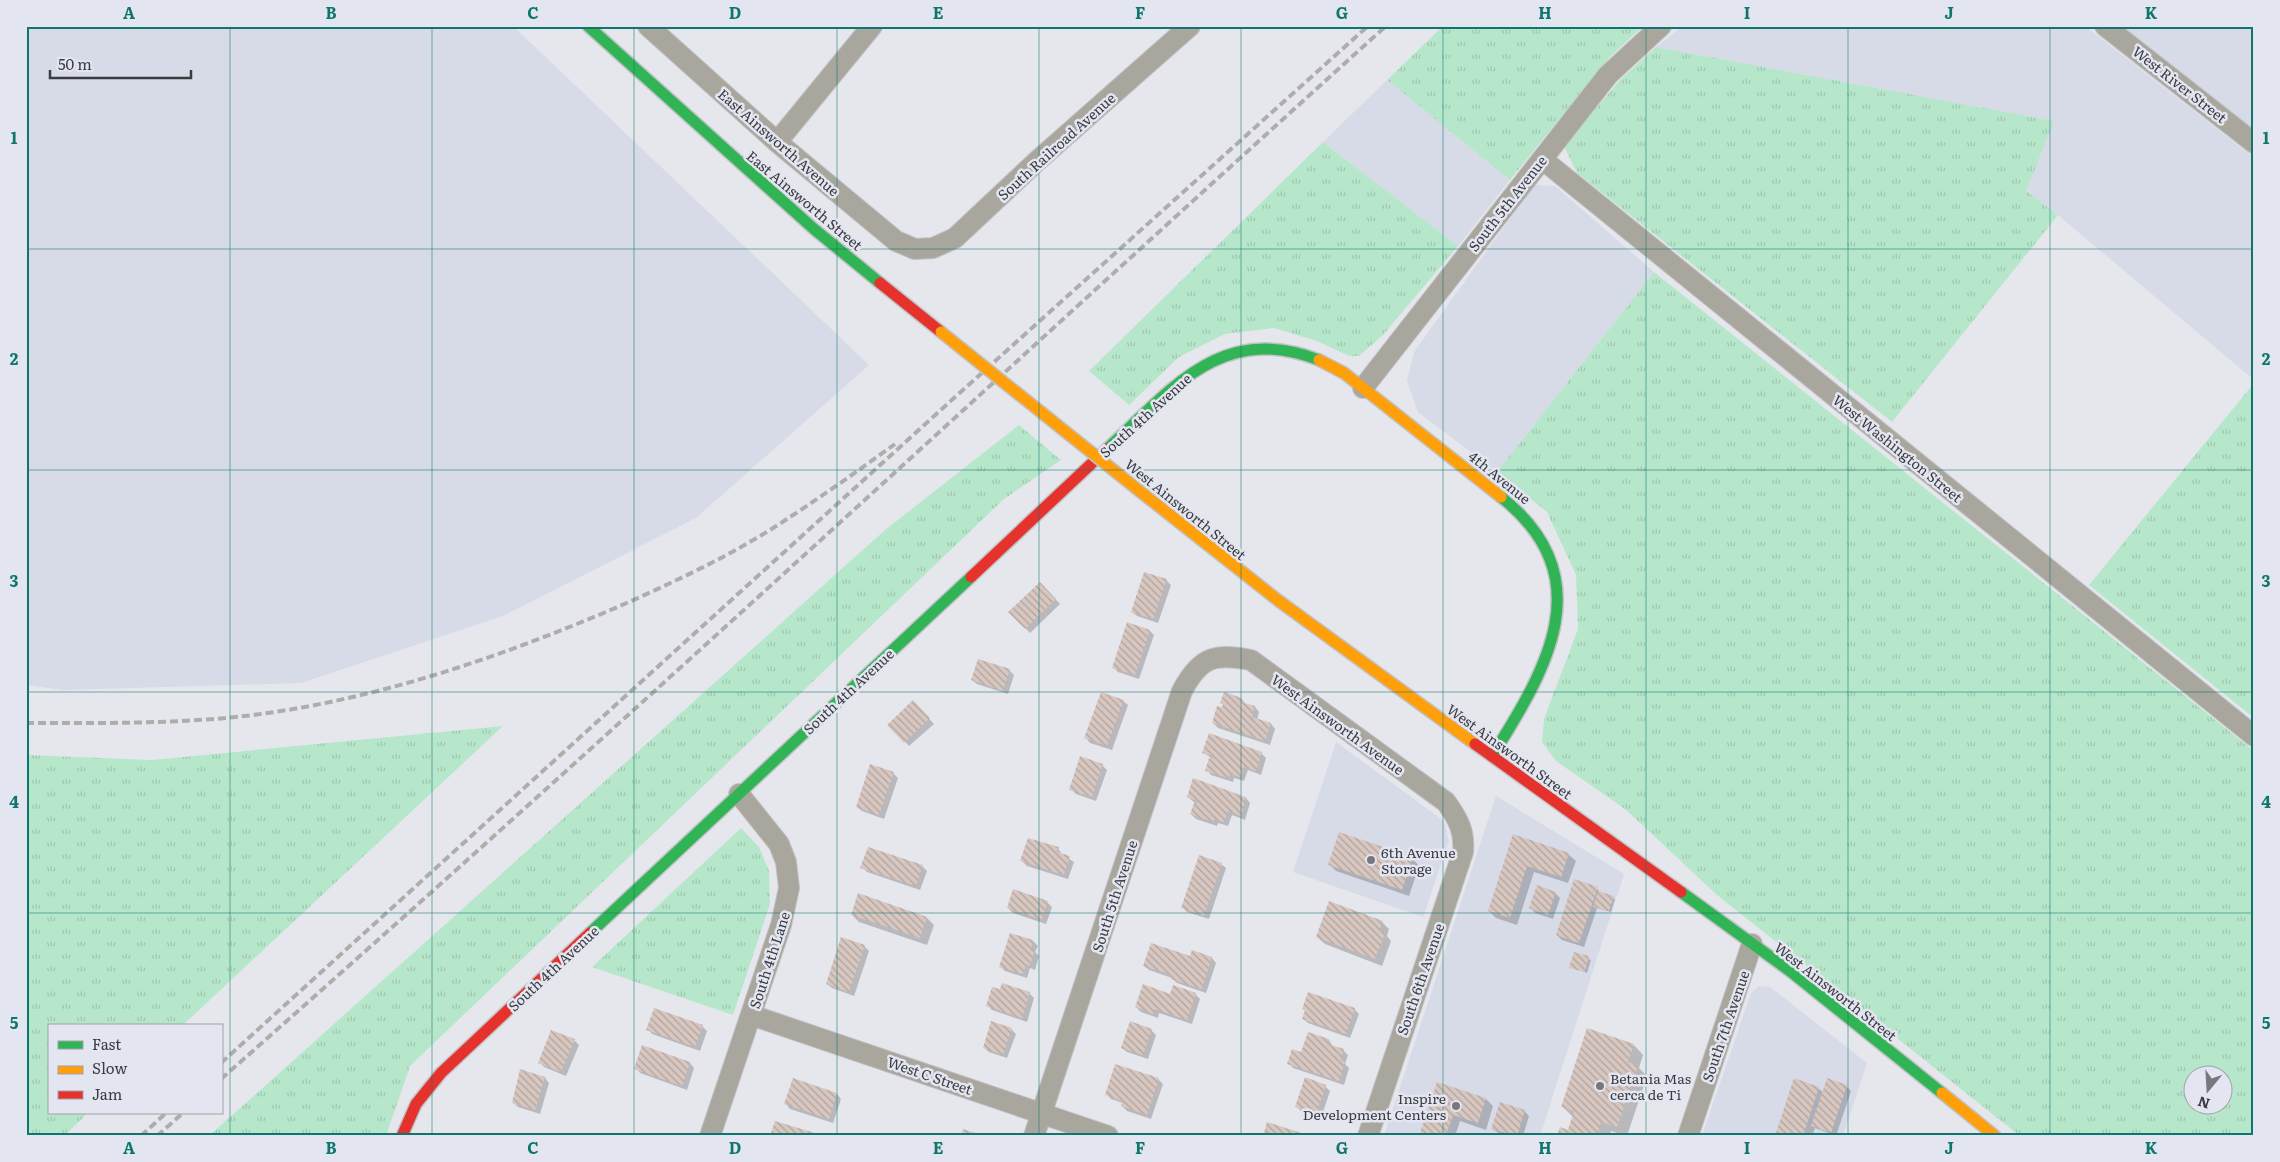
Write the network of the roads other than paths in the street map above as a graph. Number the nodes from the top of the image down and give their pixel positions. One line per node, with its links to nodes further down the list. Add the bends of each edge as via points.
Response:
1 (588, 26): 12 (main road, East Ainsworth Street, bridge, via 814,229)
2 (648, 26): 7 (street, East Ainsworth Avenue)
3 (872, 26): 7 (street)
4 (1190, 26): 10 (street, South Railroad Avenue, via 1036,162 956,238 933,248)
5 (1660, 26): 9 (street, South 5th Avenue, via 1608,75)
6 (2105, 26): 8 (street, West River Street)
7 (777, 142): 10 (street, East Ainsworth Avenue, via 896,241)
8 (2254, 143)
9 (1542, 160): 13 (street, South 5th Avenue); 15 (street, West Washington Street)
10 (915, 249)
11 (1344, 373): 13 (main road, 4th Avenue); 17 (main road, South 4th Avenue, via 1304,352 1280,346 1231,351 1196,369)
12 (1010, 387): 16 (main road, West Ainsworth Street, bridge, via 1267,593)
13 (1363, 388): 16 (main road, 4th Avenue, via 1519,511 1534,526 1547,551 1557,590 1555,633 1545,663)
14 (1203, 662): 18 (street, West Ainsworth Avenue, via 1228,655 1251,660 1446,802); 21 (street, South 5th Avenue, via 1182,690)
15 (2254, 736)
16 (1492, 756): 19 (main road, West Ainsworth Street)
17 (739, 794): 20 (street, South 4th Lane, via 779,844 789,875 786,906); 23 (main road, South 4th Avenue, via 441,1073 416,1104)
18 (1460, 821): 27 (street, South 6th Avenue, via 1463,852)
19 (1752, 944): 22 (main road, West Ainsworth Street); 28 (street, South 7th Avenue)
20 (751, 1015): 21 (street, West C Street); 24 (street, South 4th Lane)
21 (1042, 1113): 25 (street, South 5th Avenue); 26 (street, West C Street)
22 (1984, 1132)
23 (402, 1136)
24 (710, 1136)
25 (1034, 1136)
26 (1108, 1136)
27 (1368, 1136)
28 (1688, 1136)

